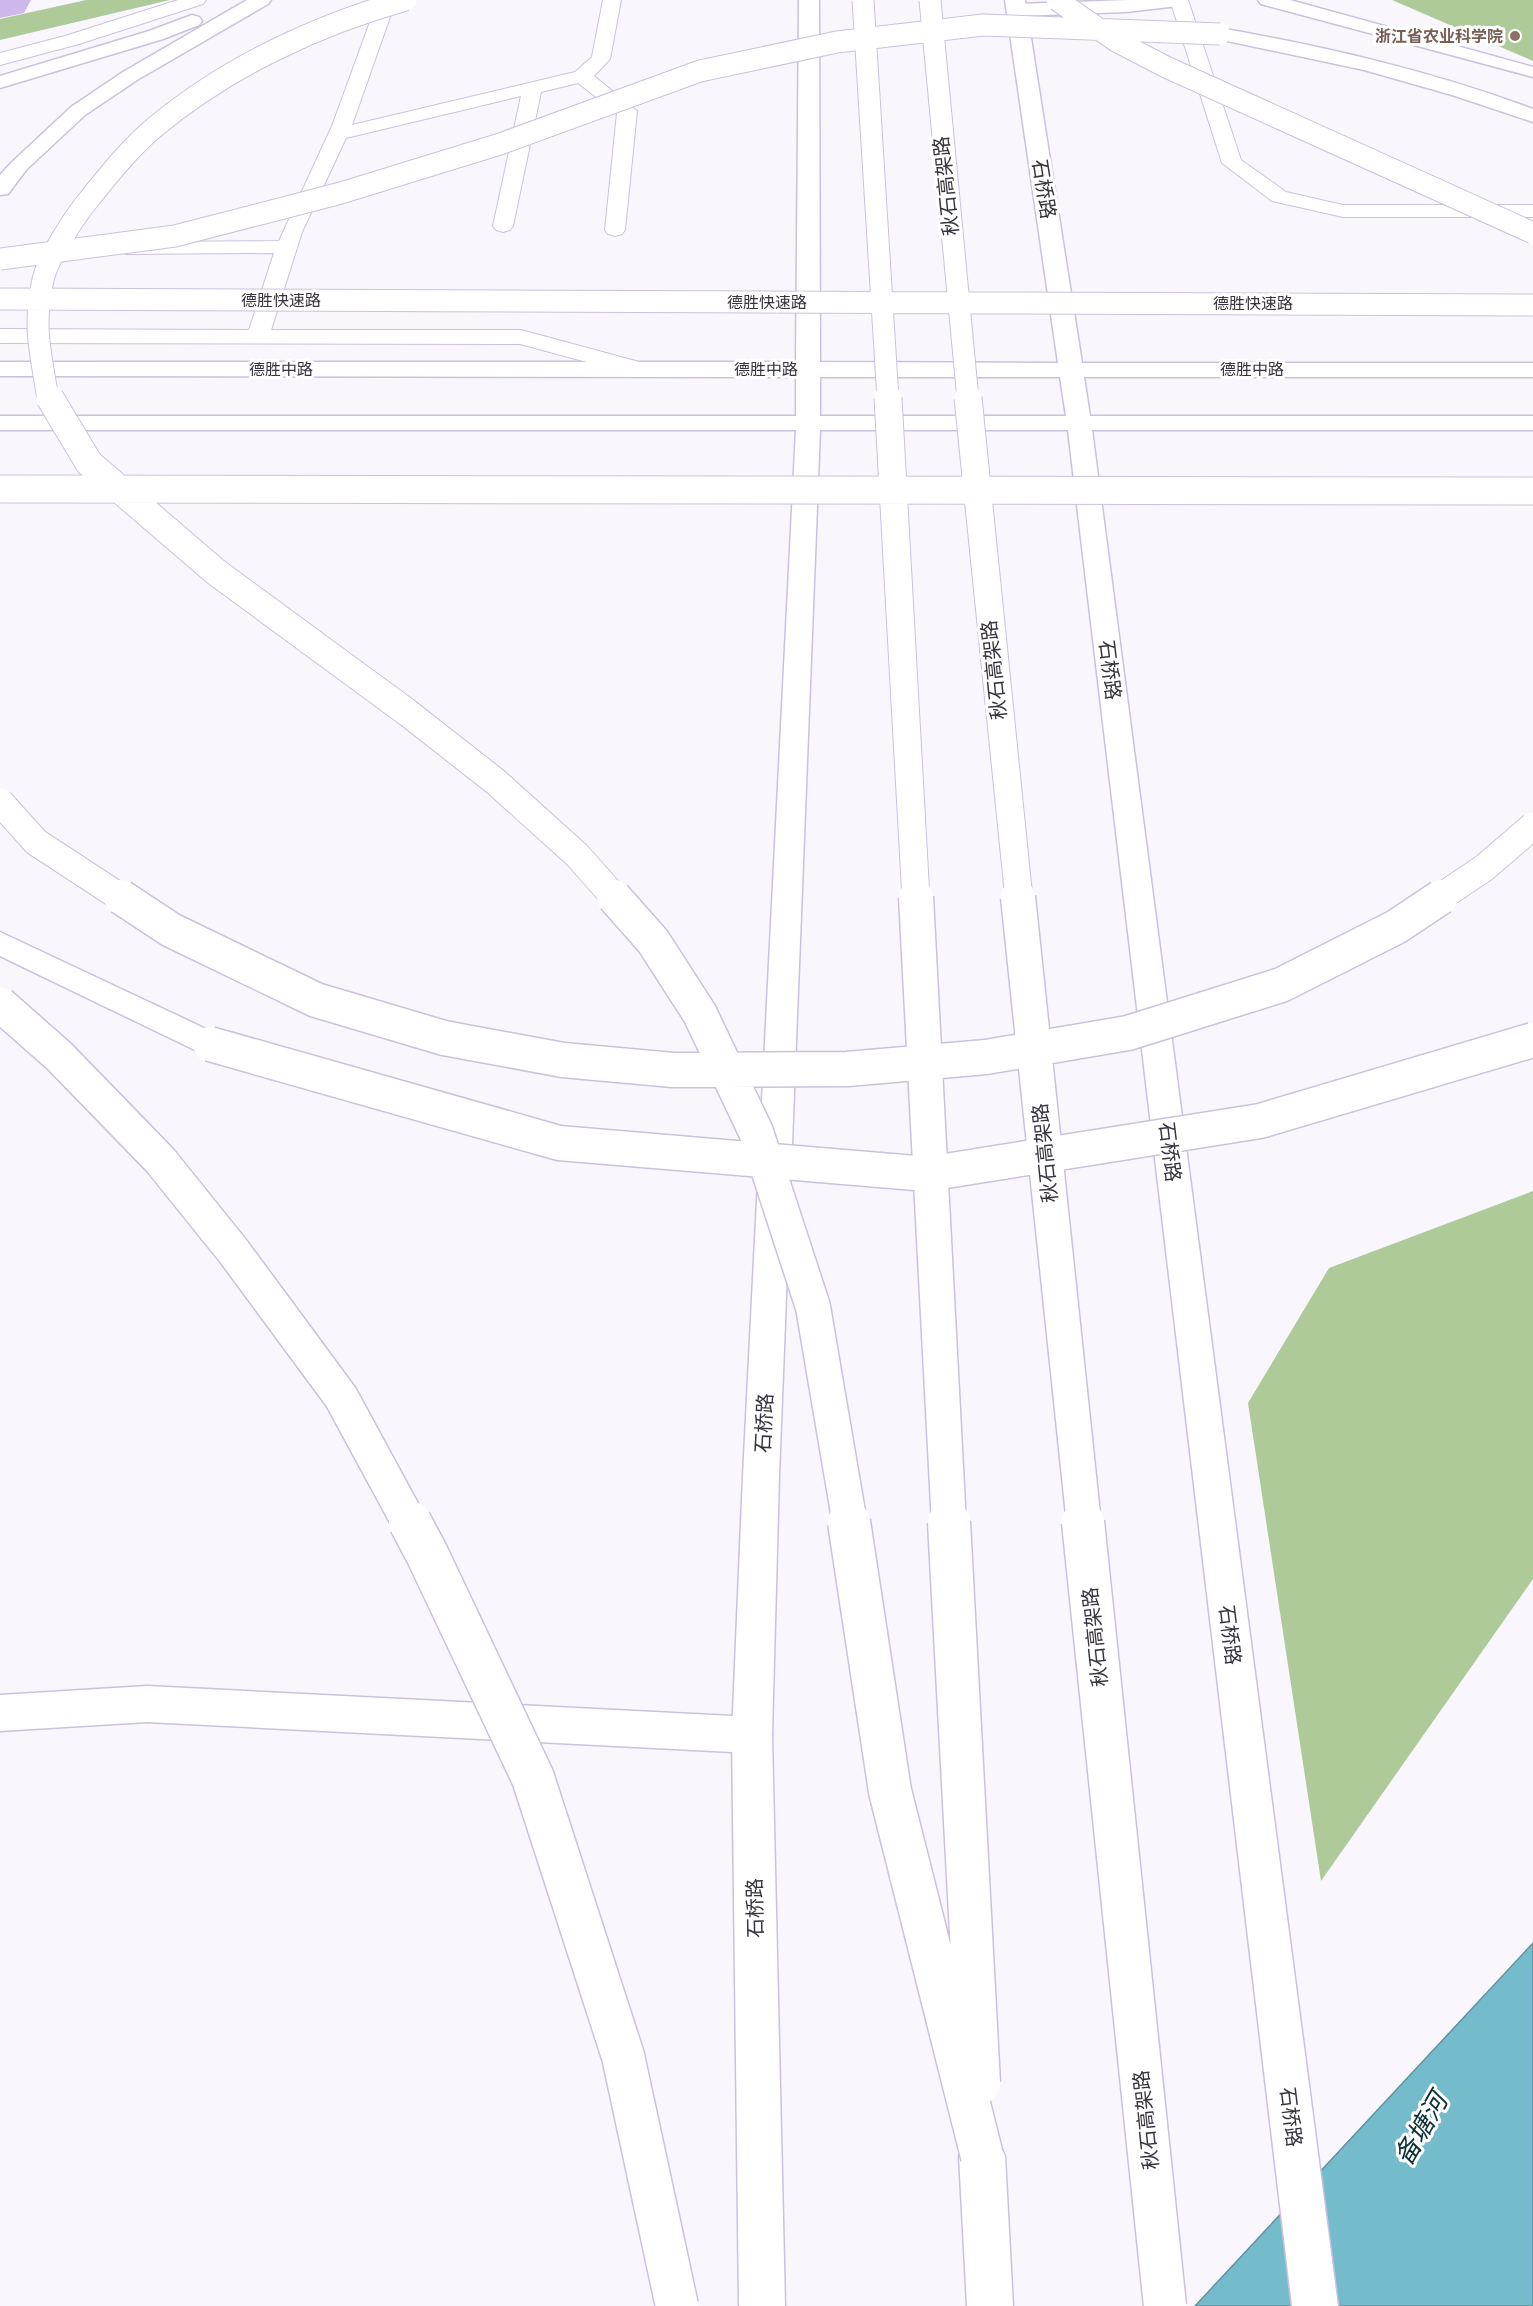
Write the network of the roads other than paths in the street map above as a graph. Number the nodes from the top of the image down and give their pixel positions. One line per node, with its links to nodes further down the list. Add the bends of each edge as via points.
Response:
1 (197, 0): 16 (lane, via 72,40)
2 (243, 0): 19 (main road, via 156,35)
3 (261, 0): 23 (main road, via 78,111)
4 (368, 0): 5 (lane)
5 (387, 0): 22 (lane)
6 (406, 0): 53 (main road, bridge, via 360,13 280,47 212,86 154,127 111,172 73,219 43,278 36,327 47,393 89,463 216,572 389,699 496,783 577,855 652,941 700,1014 756,1132 813,1307 890,1791)
7 (612, 0): 18 (lane, via 601,59)
8 (809, 0): 38 (main road, 石桥路)
9 (863, 0): 53 (main road, bridge, via 906,688)
10 (930, 0): 57 (main road, 秋石高架路, bridge, via 990,624)
11 (1057, 0): 27 (main road, bridge, via 1116,41 1166,67)
12 (1178, 0): 14 (main road, via 1126,6); 24 (lane, via 1232,163 1279,197 1343,211)
13 (1268, 0): 17 (main road)
14 (1016, 5): 36 (main road, 石桥路)
15 (1390, 15): 17 (main road)
16 (0, 58)
17 (1532, 72)
18 (582, 76): 20 (lane); 26 (lane, via 627,111)
19 (0, 82)
20 (532, 88): 22 (lane); 25 (lane)
21 (1533, 116): 30 (main road, bridge, via 1366,64 1220,34 983,25 837,42 700,71 500,144 341,193 175,236)
22 (338, 134): 28 (lane)
23 (0, 189)
24 (1533, 211)
25 (503, 226)
26 (615, 230)
27 (1533, 233)
28 (287, 247): 29 (lane); 34 (lane)
29 (0, 248)
30 (0, 259)
31 (0, 299): 32 (main road, 德胜快速路, bridge)
32 (1533, 305)
33 (0, 336): 34 (lane)
34 (258, 336): 35 (lane, via 521,336)
35 (635, 368): 37 (main road, 德胜中路); 38 (main road, 德胜中路)
36 (1071, 368): 38 (main road, 德胜中路); 39 (main road, 德胜中路); 42 (main road, 石桥路)
37 (0, 369)
38 (808, 369): 41 (main road, 石桥路)
39 (1533, 370)
40 (0, 423): 41 (main road)
41 (808, 423): 42 (main road); 52 (main road, 石桥路)
42 (1079, 423): 43 (main road); 58 (main road, 石桥路)
43 (1533, 423)
44 (0, 489): 45 (main road, bridge)
45 (1533, 491)
46 (0, 802): 47 (main road, bridge, via 36,842 171,930 316,1000 444,1038 563,1060 673,1070 847,1070 986,1058 1128,1034 1281,985 1396,927 1484,868)
47 (1533, 826)
48 (0, 943): 50 (main road, bridge, via 210,1044 559,1143 927,1174 1260,1121)
49 (0, 1004): 54 (main road, bridge, via 59,1056 160,1160 234,1252 341,1397 427,1554 533,1778 623,2056)
50 (1533, 1040)
51 (0, 1713): 52 (main road, via 147,1704)
52 (752, 1735): 55 (main road, 石桥路)
53 (982, 2156): 56 (main road)
54 (677, 2306)
55 (762, 2306)
56 (990, 2306)
57 (1165, 2306)
58 (1314, 2306)

